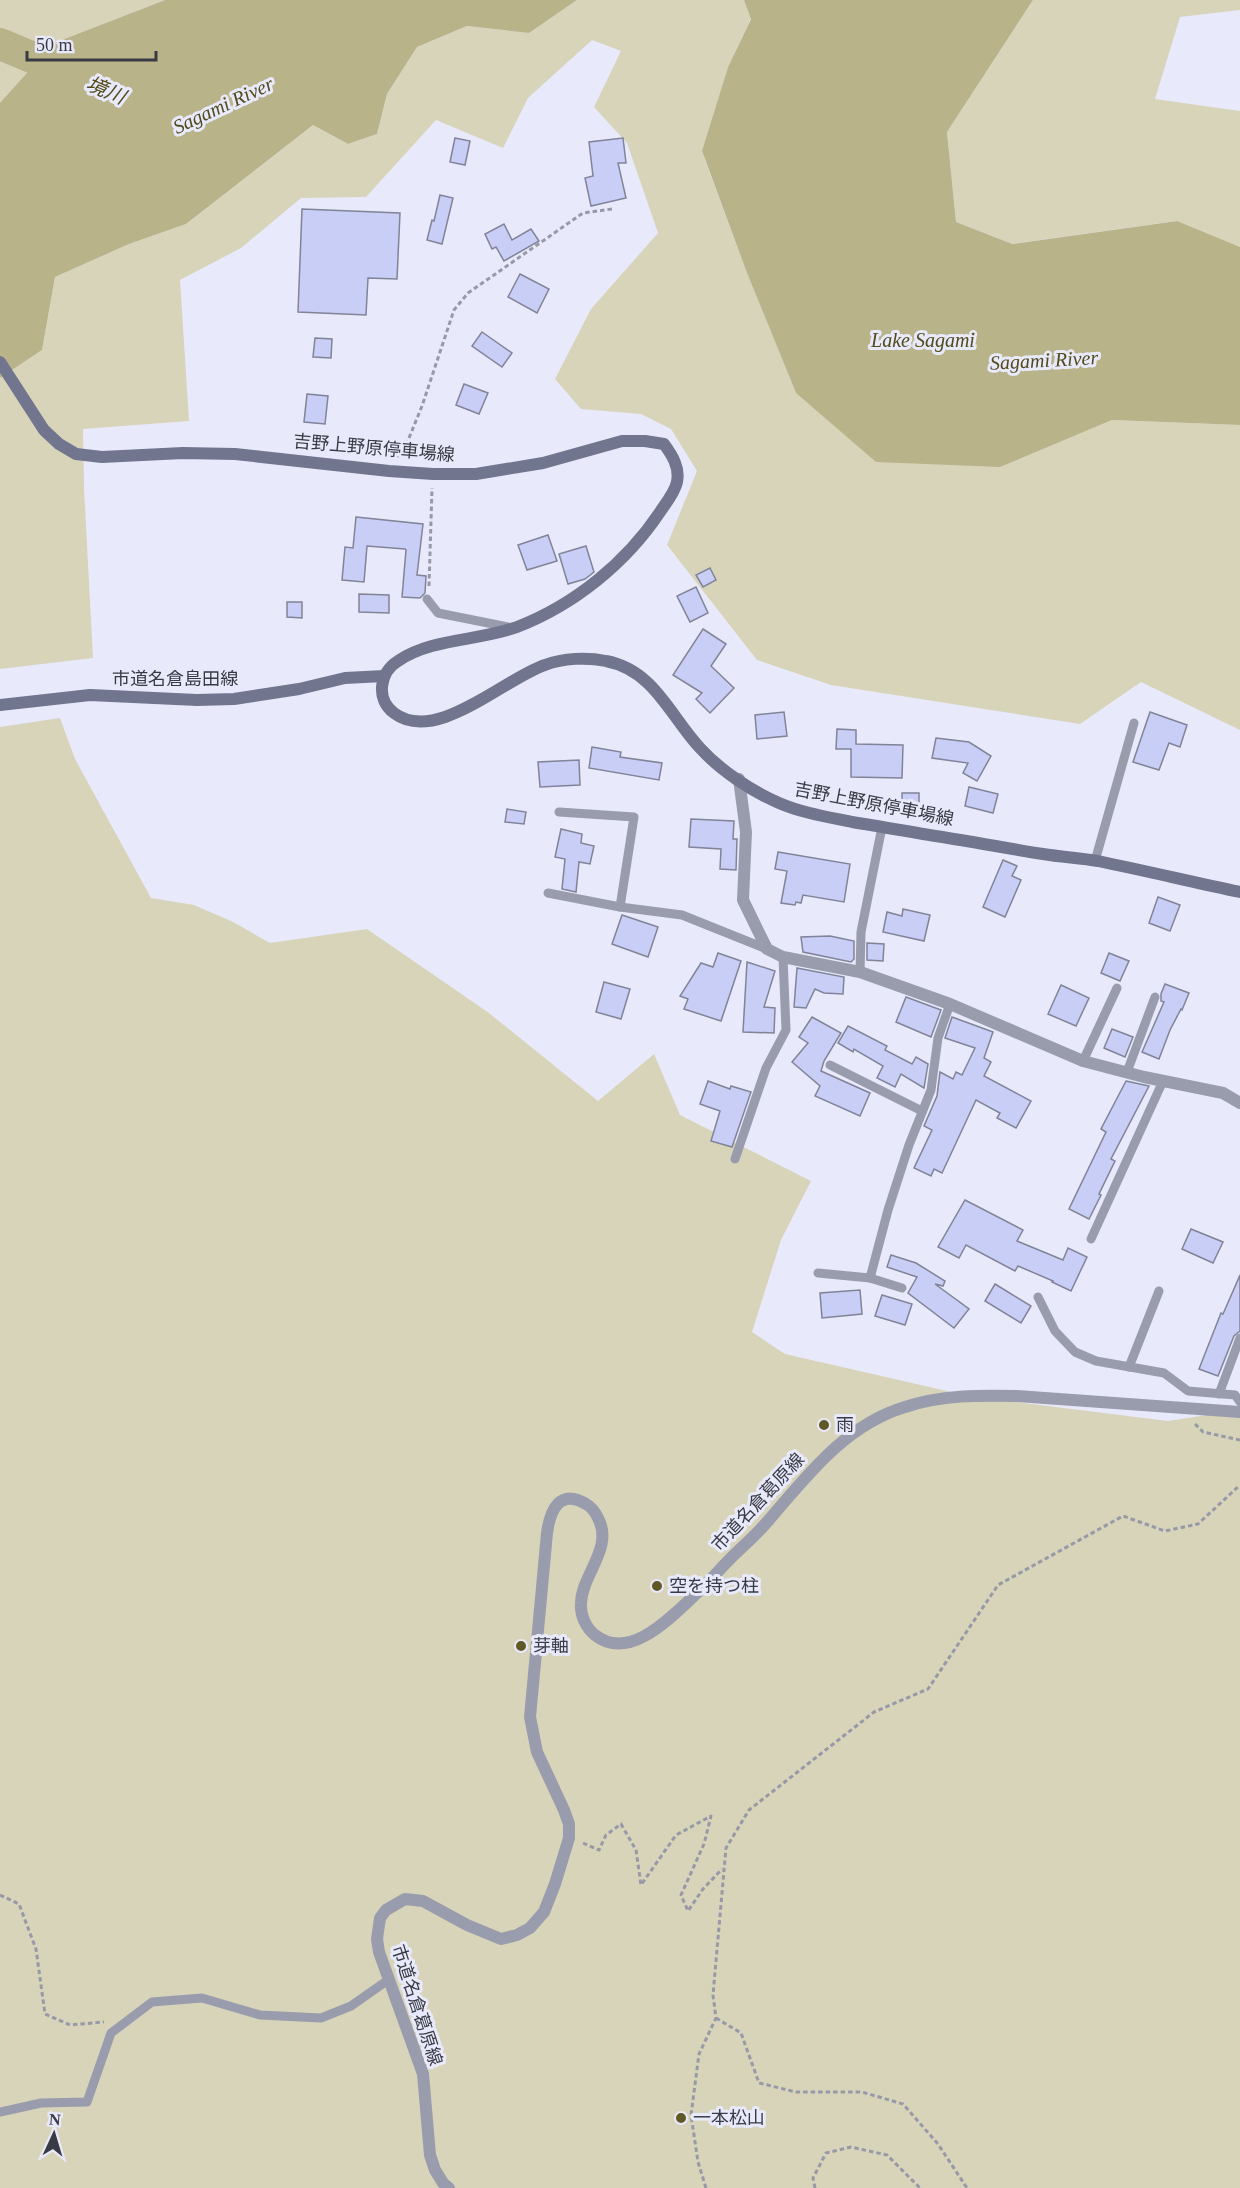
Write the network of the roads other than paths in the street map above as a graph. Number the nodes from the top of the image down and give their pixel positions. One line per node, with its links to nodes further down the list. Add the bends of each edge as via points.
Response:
1 (0, 362): 3 (main road, 吉野上野原停車場線, via 44,430 76,454 235,454 388,471 476,474 543,463 622,441 664,444 675,459 678,481 652,525 600,578 547,614)
2 (427, 599): 3 (lane, via 438,613)
3 (514, 628): 4 (main road, 吉野上野原停車場線, via 409,654 393,664)
4 (384, 676): 5 (main road, 市道名倉島田線, via 345,678 234,699 90,696); 7 (main road, 吉野上野原停車場線, via 385,704 395,714 431,721 456,713 545,665 568,660 609,661 644,679 700,749)
5 (0, 705)
6 (1134, 723): 10 (lane)
7 (739, 779): 9 (main road, 吉野上野原停車場線, via 780,803 806,812); 14 (street, via 746,832 743,900)
8 (559, 812): 13 (lane, via 634,817)
9 (882, 827): 10 (main road, 吉野上野原停車場線); 16 (lane, via 861,932)
10 (1095, 861): 11 (main road, 吉野上野原停車場線)
11 (1240, 892)
12 (548, 893): 13 (lane)
13 (620, 907): 14 (lane, via 682,915)
14 (767, 950): 15 (street)
15 (783, 957): 16 (street); 26 (lane, via 786,1030 766,1068)
16 (860, 972): 19 (street)
17 (1117, 988): 20 (lane)
18 (1155, 997): 22 (lane)
19 (950, 1004): 20 (street); 25 (lane, via 938,1038 932,1090)
20 (1083, 1061): 22 (street)
21 (830, 1065): 25 (lane)
22 (1126, 1072): 23 (street)
23 (1164, 1081): 24 (street, via 1223,1093); 27 (lane)
24 (1240, 1103)
25 (922, 1111): 29 (lane, via 888,1210)
26 (735, 1159)
27 (1091, 1239)
28 (818, 1273): 29 (lane)
29 (870, 1278): 30 (lane)
30 (902, 1288)
31 (1159, 1291): 34 (lane)
32 (1038, 1297): 34 (lane, via 1055,1331 1075,1352 1096,1361)
33 (1240, 1338): 35 (lane)
34 (1129, 1367): 35 (lane, via 1164,1373 1188,1391)
35 (1220, 1394): 36 (lane, via 1235,1395)
36 (1240, 1402)
37 (1240, 1412): 38 (street, 市道名倉葛原線, via 981,1395 922,1402 884,1415 850,1435 820,1462 700,1591 658,1627 628,1644 604,1641 594,1635 582,1616 582,1594 601,1548 601,1524 589,1506 579,1500 562,1501 549,1515 530,1717 537,1752 567,1816 569,1838 555,1884 544,1912 530,1928 501,1939 423,1901 405,1899 386,1910 377,1926)
38 (388, 1980): 39 (lane, via 351,2006 321,2018 260,2015 202,1998 152,2002 111,2033 87,2102 41,2103); 40 (street, 市道名倉葛原線, via 423,2074 430,2155 435,2170)
39 (0, 2112)
40 (449, 2188)

